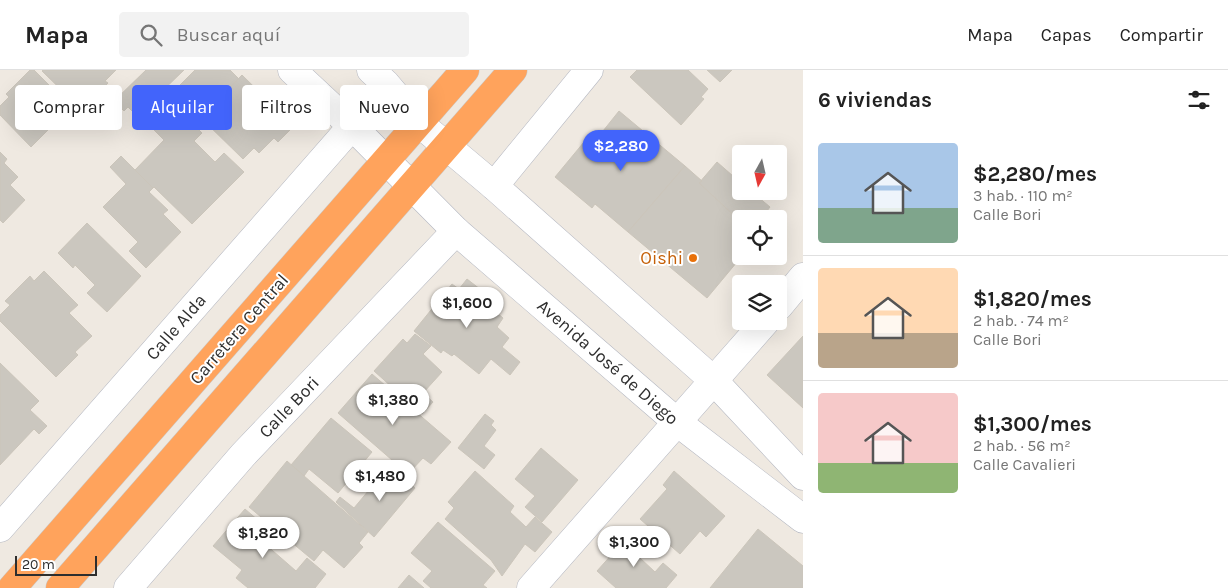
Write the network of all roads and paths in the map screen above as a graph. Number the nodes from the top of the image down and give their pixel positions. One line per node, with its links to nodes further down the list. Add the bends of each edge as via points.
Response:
1 (292, 70): 6 (street, Avenida José de Diego)
2 (465, 70): 5 (highway, Carretera Central)
3 (513, 70): 11 (highway, Carretera Central)
4 (590, 70): 14 (street)
5 (428, 113)
6 (340, 115)
7 (348, 130): 23 (street, Calle Alda)
8 (356, 130): 12 (street, Avenida José de Diego)
9 (413, 130): 12 (highway, Carretera Central)
10 (427, 130): 11 (street)
11 (446, 147): 13 (highway, Carretera Central); 14 (street)
12 (386, 162): 13 (street, Avenida José de Diego); 24 (highway, Carretera Central)
13 (411, 186): 15 (street, Avenida José de Diego); 25 (highway, Carretera Central)
14 (494, 186): 19 (street)
15 (456, 232): 20 (street, Avenida José de Diego); 26 (street, Calle Bori, via 243,455)
16 (803, 277): 17 (street)
17 (787, 296)
18 (758, 330): 19 (street)
19 (713, 380): 20 (street); 21 (street)
20 (677, 422): 22 (street, Avenida José de Diego); 27 (street)
21 (803, 476)
22 (803, 519)
23 (0, 528)
24 (12, 588)
25 (60, 588)
26 (128, 588)
27 (531, 588)

